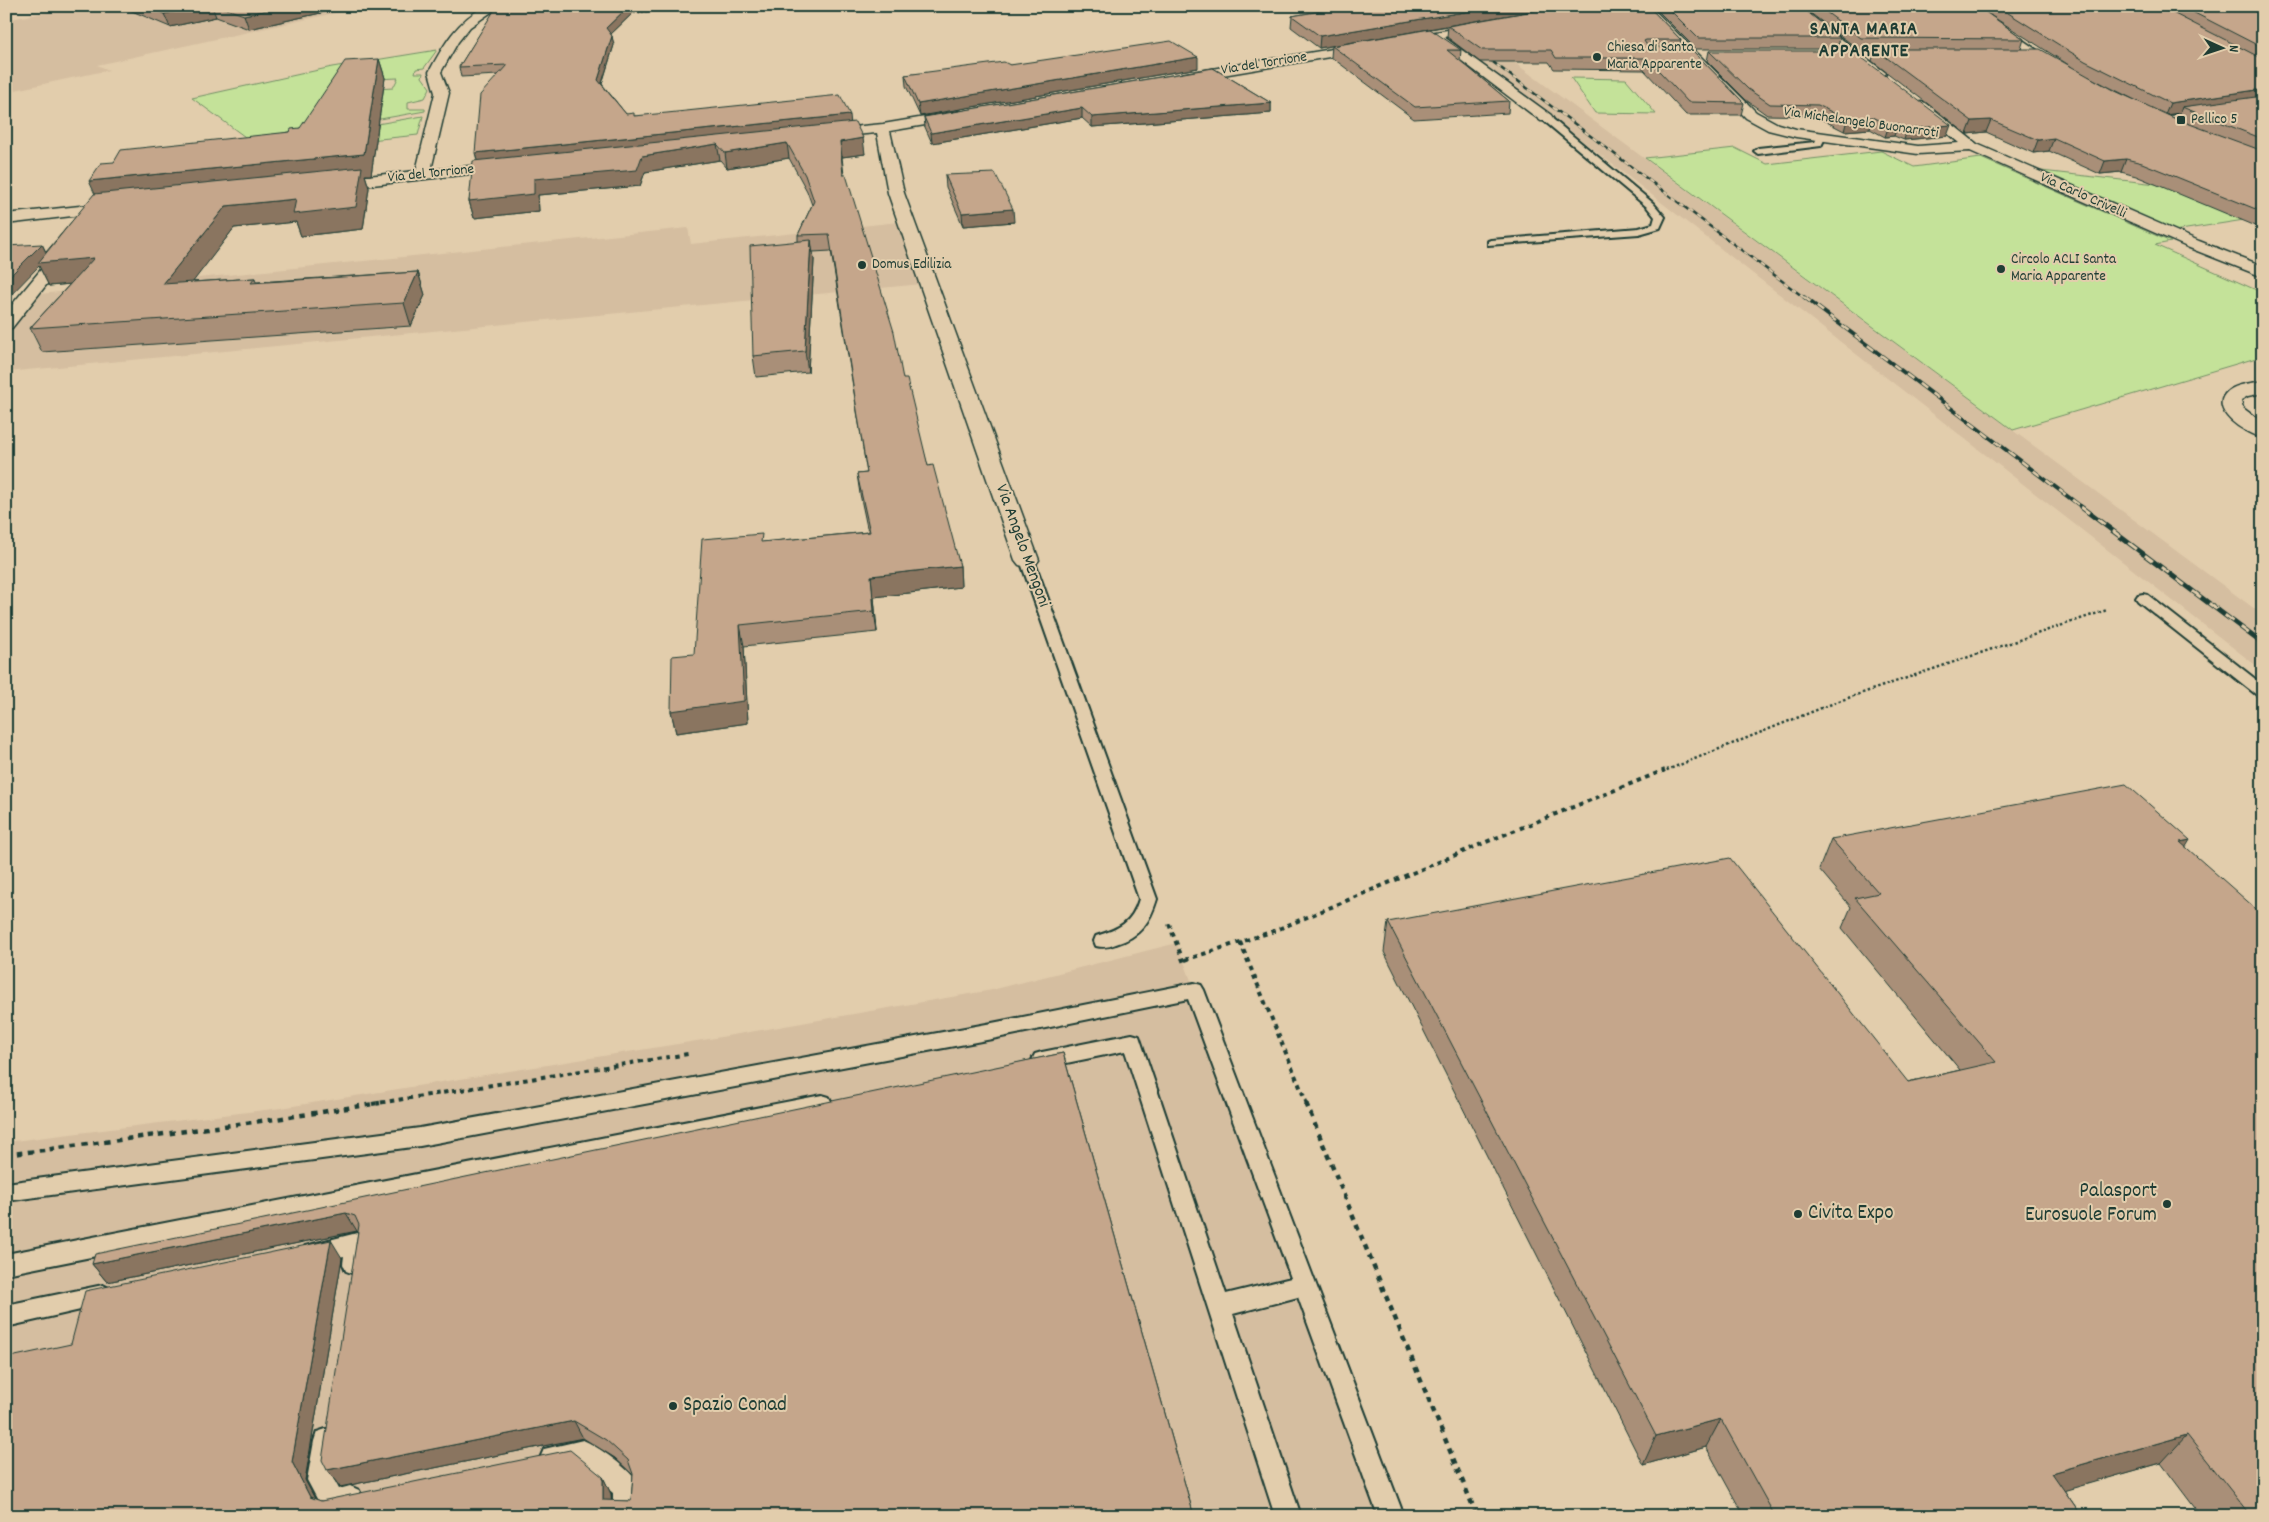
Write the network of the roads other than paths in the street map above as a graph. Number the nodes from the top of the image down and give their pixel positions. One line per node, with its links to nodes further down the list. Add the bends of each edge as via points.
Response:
1 (495, 6): 30 (street, via 478,14 460,29 435,72 442,93)
2 (1643, 6): 7 (street, Via Michelangelo Buonarroti)
3 (1791, 6): 10 (street)
4 (1965, 6): 13 (street)
5 (1495, 25): 6 (street, Via del Torrione)
6 (1433, 36): 15 (street, Via del Torrione); 21 (street, via 1449,44)
7 (1688, 55): 8 (street); 26 (street, Via Michelangelo Buonarroti, via 1757,119 1784,130)
8 (1706, 55)
9 (1839, 55): 10 (street)
10 (1857, 55): 11 (street); 16 (street)
11 (1876, 55)
12 (2019, 55): 13 (street)
13 (2038, 55): 14 (street)
14 (2068, 74)
15 (1170, 80)
16 (1889, 81)
17 (1912, 99): 27 (street)
18 (2140, 111): 22 (street)
19 (2211, 111): 22 (lane)
20 (973, 113): 23 (street)
21 (1546, 118): 35 (lane, via 1650,205 1660,217 1657,226 1639,231)
22 (2156, 119): 24 (street)
23 (883, 128): 25 (street); 42 (street, Via Angelo Mengoni, via 896,193)
24 (2184, 131)
25 (804, 136)
26 (1822, 136): 27 (street, Via Michelangelo Buonarroti, via 1918,150); 28 (lane, via 1818,144)
27 (1972, 147): 36 (street, Via Carlo Crivelli)
28 (1758, 151)
29 (520, 165): 30 (street, Via del Torrione)
30 (422, 175): 31 (street, Via del Torrione)
31 (313, 186)
32 (129, 206): 33 (street)
33 (99, 209): 34 (street); 39 (street)
34 (6, 219)
35 (1491, 243)
36 (2193, 244): 37 (street, Via Carlo Crivelli); 38 (street, Via Carlo Crivelli, via 2207,259)
37 (2263, 272)
38 (2263, 284)
39 (6, 324)
40 (2263, 387): 41 (street, via 2236,394 2231,407)
41 (2263, 432)
42 (1027, 560): 45 (lane, Via Angelo Mengoni, via 1148,900 1144,915 1133,929)
43 (2143, 598): 44 (lane)
44 (2263, 693)
45 (1103, 941)
46 (1194, 990): 49 (lane, via 420,1137); 52 (lane)
47 (1024, 1063): 55 (lane, via 1132,1042)
48 (838, 1100): 51 (lane)
49 (6, 1192)
50 (289, 1258): 53 (lane, via 357,1243)
51 (6, 1264)
52 (1305, 1285): 55 (lane); 62 (lane)
53 (350, 1290)
54 (123, 1292): 56 (lane)
55 (1219, 1306): 61 (lane)
56 (6, 1316)
57 (329, 1422): 59 (lane, via 320,1480 333,1503)
58 (535, 1462): 60 (lane, via 583,1452 626,1487)
59 (371, 1495)
60 (626, 1516)
61 (1288, 1516)
62 (1391, 1516)

